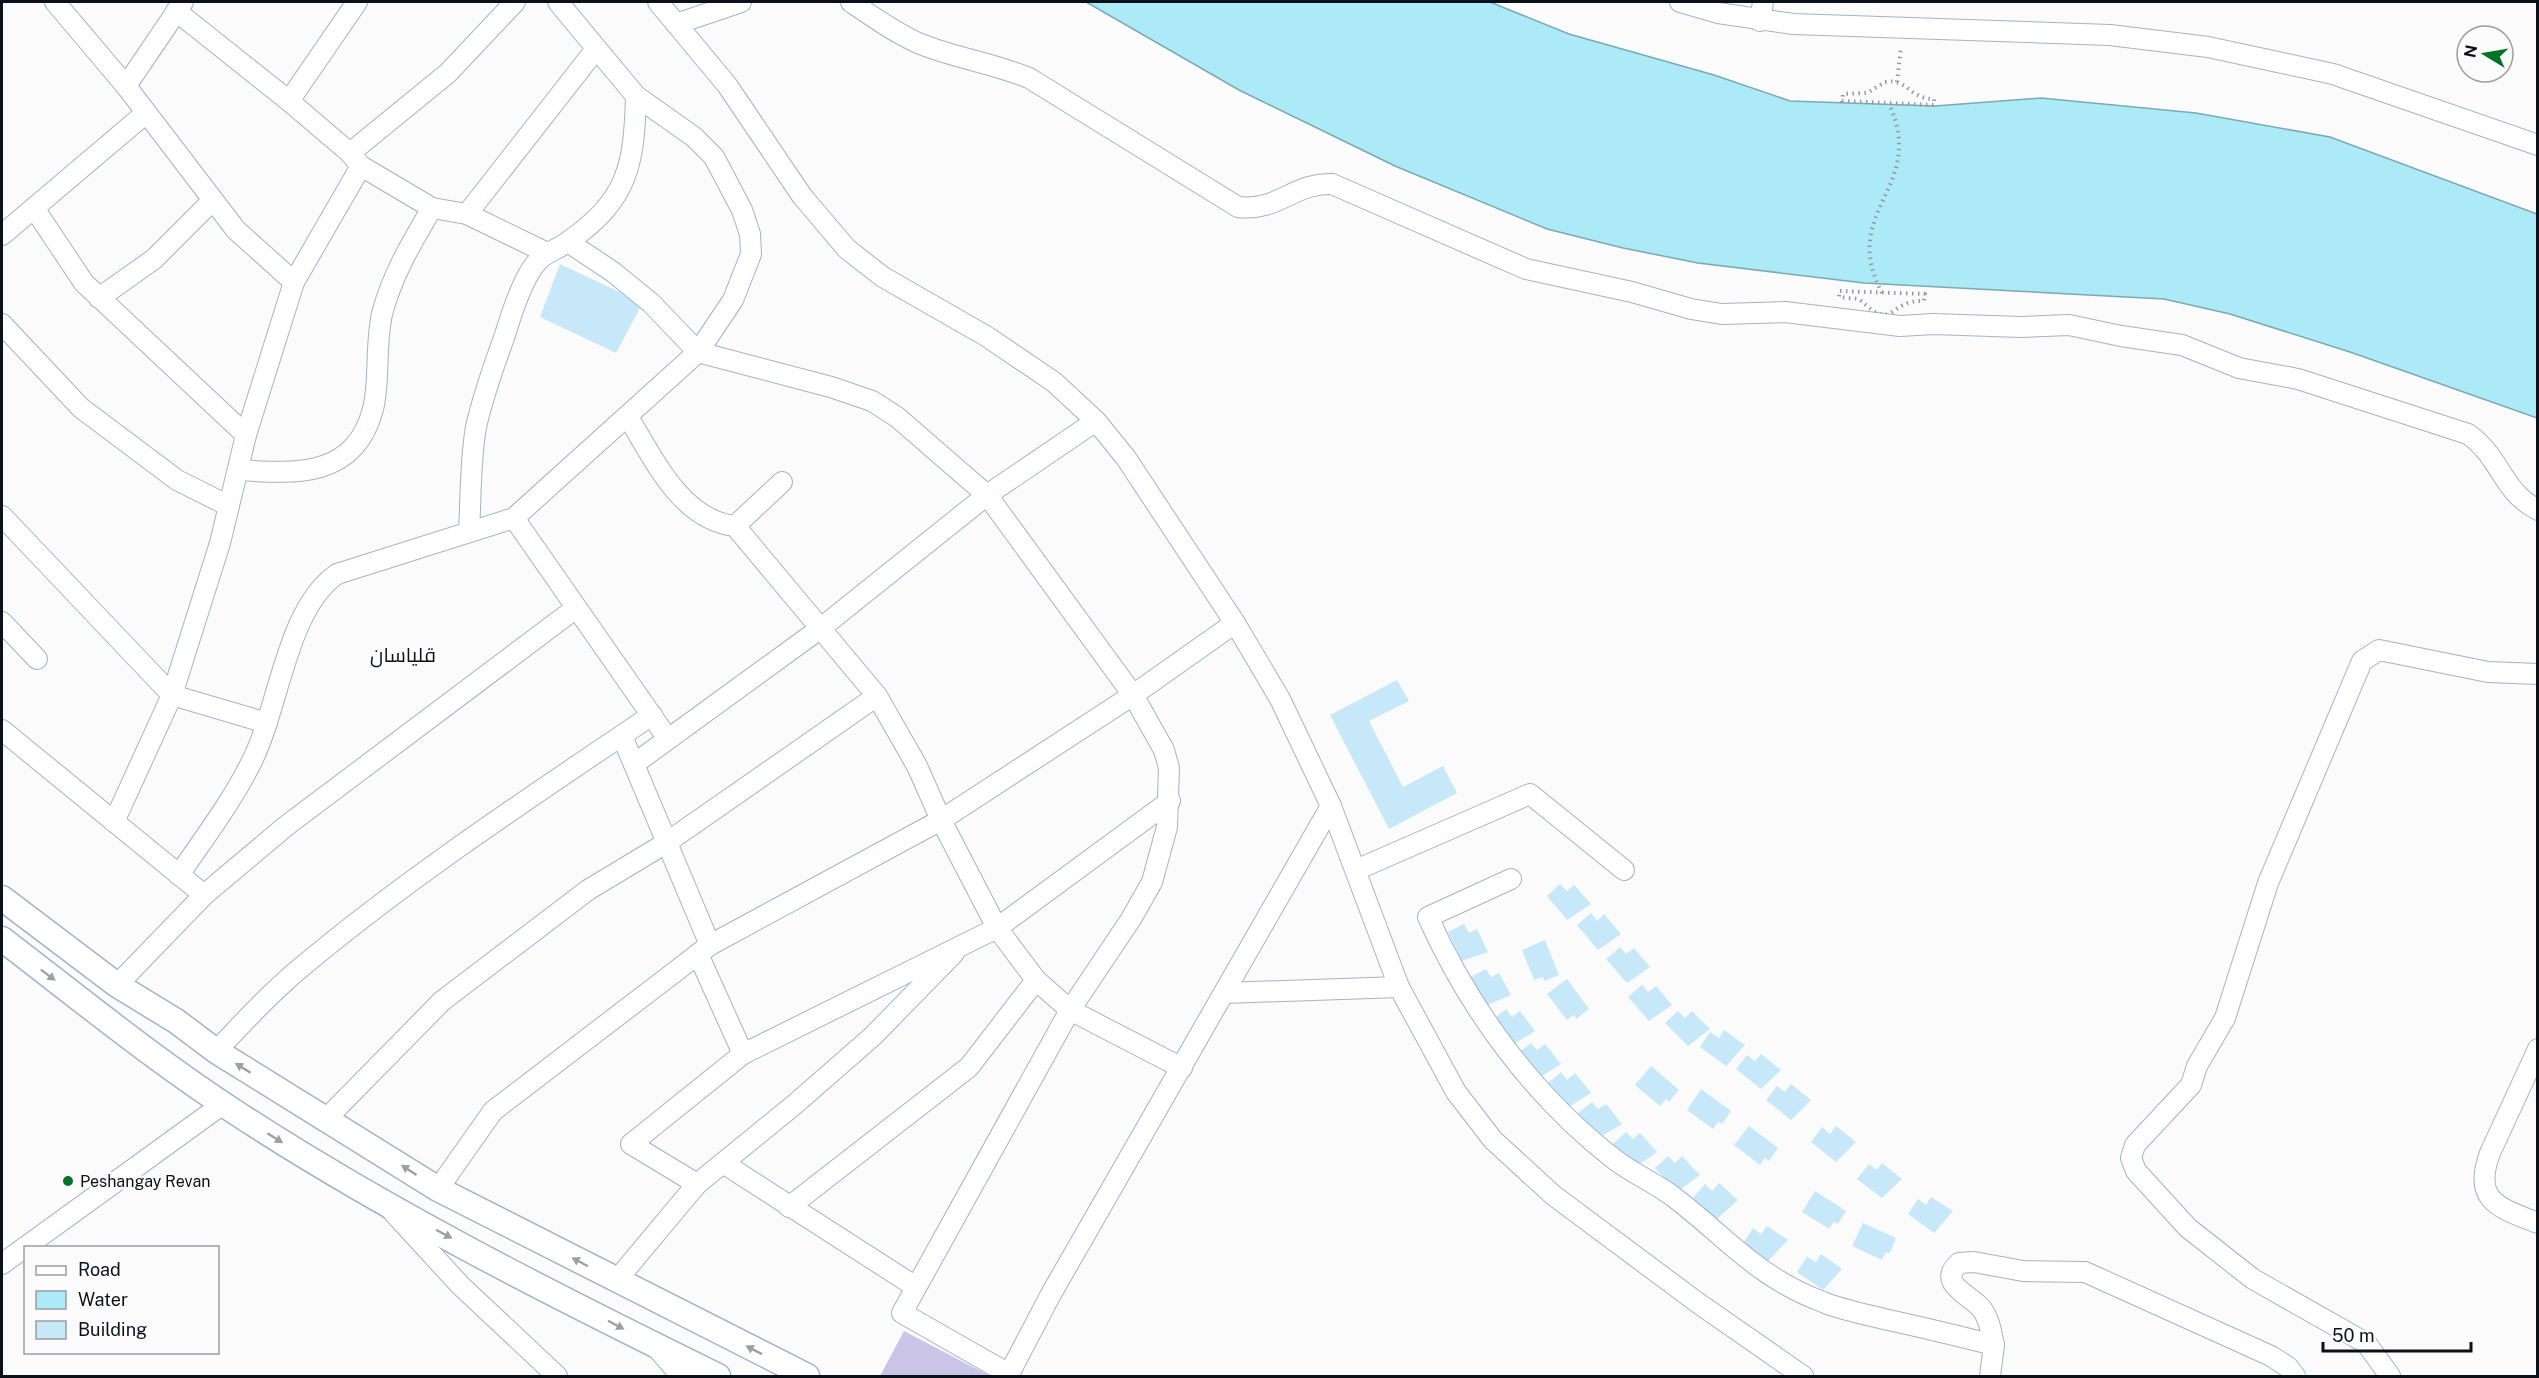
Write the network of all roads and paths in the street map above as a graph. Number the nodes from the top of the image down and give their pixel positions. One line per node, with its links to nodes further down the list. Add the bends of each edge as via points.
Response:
1 (55, 2): 16 (street)
2 (357, 2): 18 (street)
3 (515, 2): 22 (street, via 448,73)
4 (558, 2): 14 (street)
5 (658, 2): 12 (street)
6 (741, 2): 12 (street)
7 (851, 2): 42 (street, via 919,43 1029,78 1238,207 1266,206 1310,186 1332,184 1526,269 1706,312 1785,312 1900,326 2069,325 2182,345 2239,368 2298,379 2468,434 2494,458 2509,486)
8 (1680, 2): 11 (street)
9 (1762, 2): 11 (street)
10 (180, 6): 16 (street); 18 (street)
11 (1760, 21): 13 (street)
12 (676, 24): 36 (street, via 727,85 802,196 847,249 883,277 1038,370)
13 (1903, 27): 15 (path); 21 (street, via 2110,35 2208,47 2333,74)
14 (596, 49): 17 (street); 26 (street)
15 (1897, 82): 19 (path, via 1917,97 1934,99 1934,105); 19 (path, via 1885,82 1862,94 1843,94 1842,101)
16 (126, 86): 20 (street)
17 (636, 96): 28 (street, via 630,169 621,189); 34 (street, via 694,136 714,157 729,180 750,234 751,254 733,300)
18 (289, 101): 22 (street)
19 (1888, 104): 31 (path, via 1897,127 1900,157 1894,181 1873,219 1869,245 1870,264)
20 (146, 113): 23 (street); 24 (street)
21 (2538, 145)
22 (355, 159): 25 (street); 30 (street)
23 (213, 200): 30 (street, via 236,230); 32 (street, via 154,259)
24 (34, 208): 27 (street); 32 (street, via 84,283)
25 (432, 208): 26 (street); 38 (street, via 390,288 378,344 373,409 352,449 334,462 304,472)
26 (467, 214): 29 (street)
27 (2, 235)
28 (568, 242): 29 (street); 34 (street, via 651,303)
29 (545, 252): 46 (street, via 528,275 510,318 477,427 471,468)
30 (294, 282): 37 (street)
31 (1882, 293): 31 (path, via 1840,291 1839,297 1859,299 1874,313 1886,315 1908,300 1924,301 1925,294)
32 (99, 298): 37 (street)
33 (2, 324): 41 (street, via 81,408 177,480)
34 (698, 352): 35 (street); 40 (street, via 873,401)
35 (628, 417): 44 (street); 45 (street, via 676,490 710,521)
36 (1096, 421): 40 (street); 49 (street, via 1149,490)
37 (246, 435): 38 (street)
38 (239, 470): 41 (street)
39 (782, 482): 45 (street)
40 (987, 495): 50 (street); 54 (street)
41 (229, 506): 53 (street)
42 (2538, 510)
43 (2, 516): 53 (street)
44 (514, 518): 46 (street); 47 (street)
45 (735, 526): 50 (street)
46 (470, 532): 57 (street, via 337,574 324,582 300,622)
47 (576, 608): 56 (street); 71 (street, via 286,826)
48 (2, 622): 51 (street)
49 (1234, 623): 54 (street); 63 (street, via 1280,699)
50 (821, 628): 55 (street); 60 (street)
51 (37, 659)
52 (2538, 674): 109 (street, via 2488,672 2379,650 2362,661 2268,883 2225,1018 2202,1057 2192,1085 2135,1145 2131,1158 2136,1171 2188,1228 2253,1280 2366,1343)
53 (172, 695): 57 (street); 65 (street)
54 (1133, 695): 62 (street, via 1164,750 1170,775); 64 (street)
55 (877, 696): 64 (street, via 917,766); 66 (street)
56 (652, 715): 59 (street); 60 (street)
57 (267, 723): 69 (street, via 236,791)
58 (2, 730): 65 (street)
59 (622, 735): 61 (street); 83 (street, via 347,930 302,966)
60 (668, 739): 61 (street)
61 (634, 764): 66 (street)
62 (1170, 801): 73 (street); 81 (street, via 1164,844 1152,882)
63 (1331, 806): 67 (street); 80 (street)
64 (940, 820): 73 (street); 76 (street)
65 (114, 822): 69 (street)
66 (666, 843): 76 (street); 87 (street, via 588,890 442,1001)
67 (1356, 870): 68 (street, via 1530,794); 79 (street)
68 (1624, 870)
69 (179, 875): 71 (street)
70 (1511, 879): 100 (street, via 1428,917 1480,1015 1577,1127 1629,1170 1674,1197 1744,1258 1793,1288 1838,1308)
71 (204, 895): 78 (street)
72 (2, 898): 78 (main road)
73 (997, 928): 75 (street); 77 (street)
74 (2, 939): 86 (main road, one-way to 86)
75 (965, 943): 84 (street); 88 (street, via 873,1036)
76 (704, 950): 84 (street); 90 (street, via 493,1111)
77 (1036, 980): 81 (street); 92 (street, via 969,1067)
78 (117, 985): 83 (main road)
79 (1398, 987): 80 (street); 106 (street, via 1456,1092 1508,1155 1553,1195)
80 (1224, 993): 85 (street)
81 (1070, 1010): 85 (street); 98 (street)
82 (2538, 1049): 93 (street, via 2490,1153 2483,1183 2494,1203)
83 (216, 1051): 87 (main road, one-way to 83)
84 (742, 1054): 89 (street, via 631,1144)
85 (1182, 1068): 101 (street, via 1051,1294)
86 (223, 1104): 91 (main road, one-way to 91); 94 (street)
87 (327, 1118): 90 (main road, one-way to 87)
88 (723, 1163): 89 (street); 92 (street)
89 (697, 1184): 97 (street)
90 (438, 1189): 97 (main road, one-way to 90)
91 (384, 1203): 99 (main road, one-way to 99); 102 (street, via 459,1285)
92 (789, 1208): 98 (street)
93 (2538, 1224)
94 (27, 1246)
95 (24, 1248): 96 (street)
96 (2, 1264)
97 (616, 1281): 105 (main road, one-way to 97)
98 (916, 1287): 101 (street, via 902,1313)
99 (654, 1345): 103 (street); 104 (main road)
100 (1994, 1345): 107 (street); 108 (street, via 1989,1320 1952,1281 1951,1273 1959,1263 2023,1271 2085,1272 2271,1356)
101 (1009, 1375)
102 (557, 1377)
103 (681, 1377)
104 (718, 1377)
105 (807, 1377)
106 (1803, 1377)
107 (1990, 1377)
108 (2295, 1377)
109 (2390, 1377)

